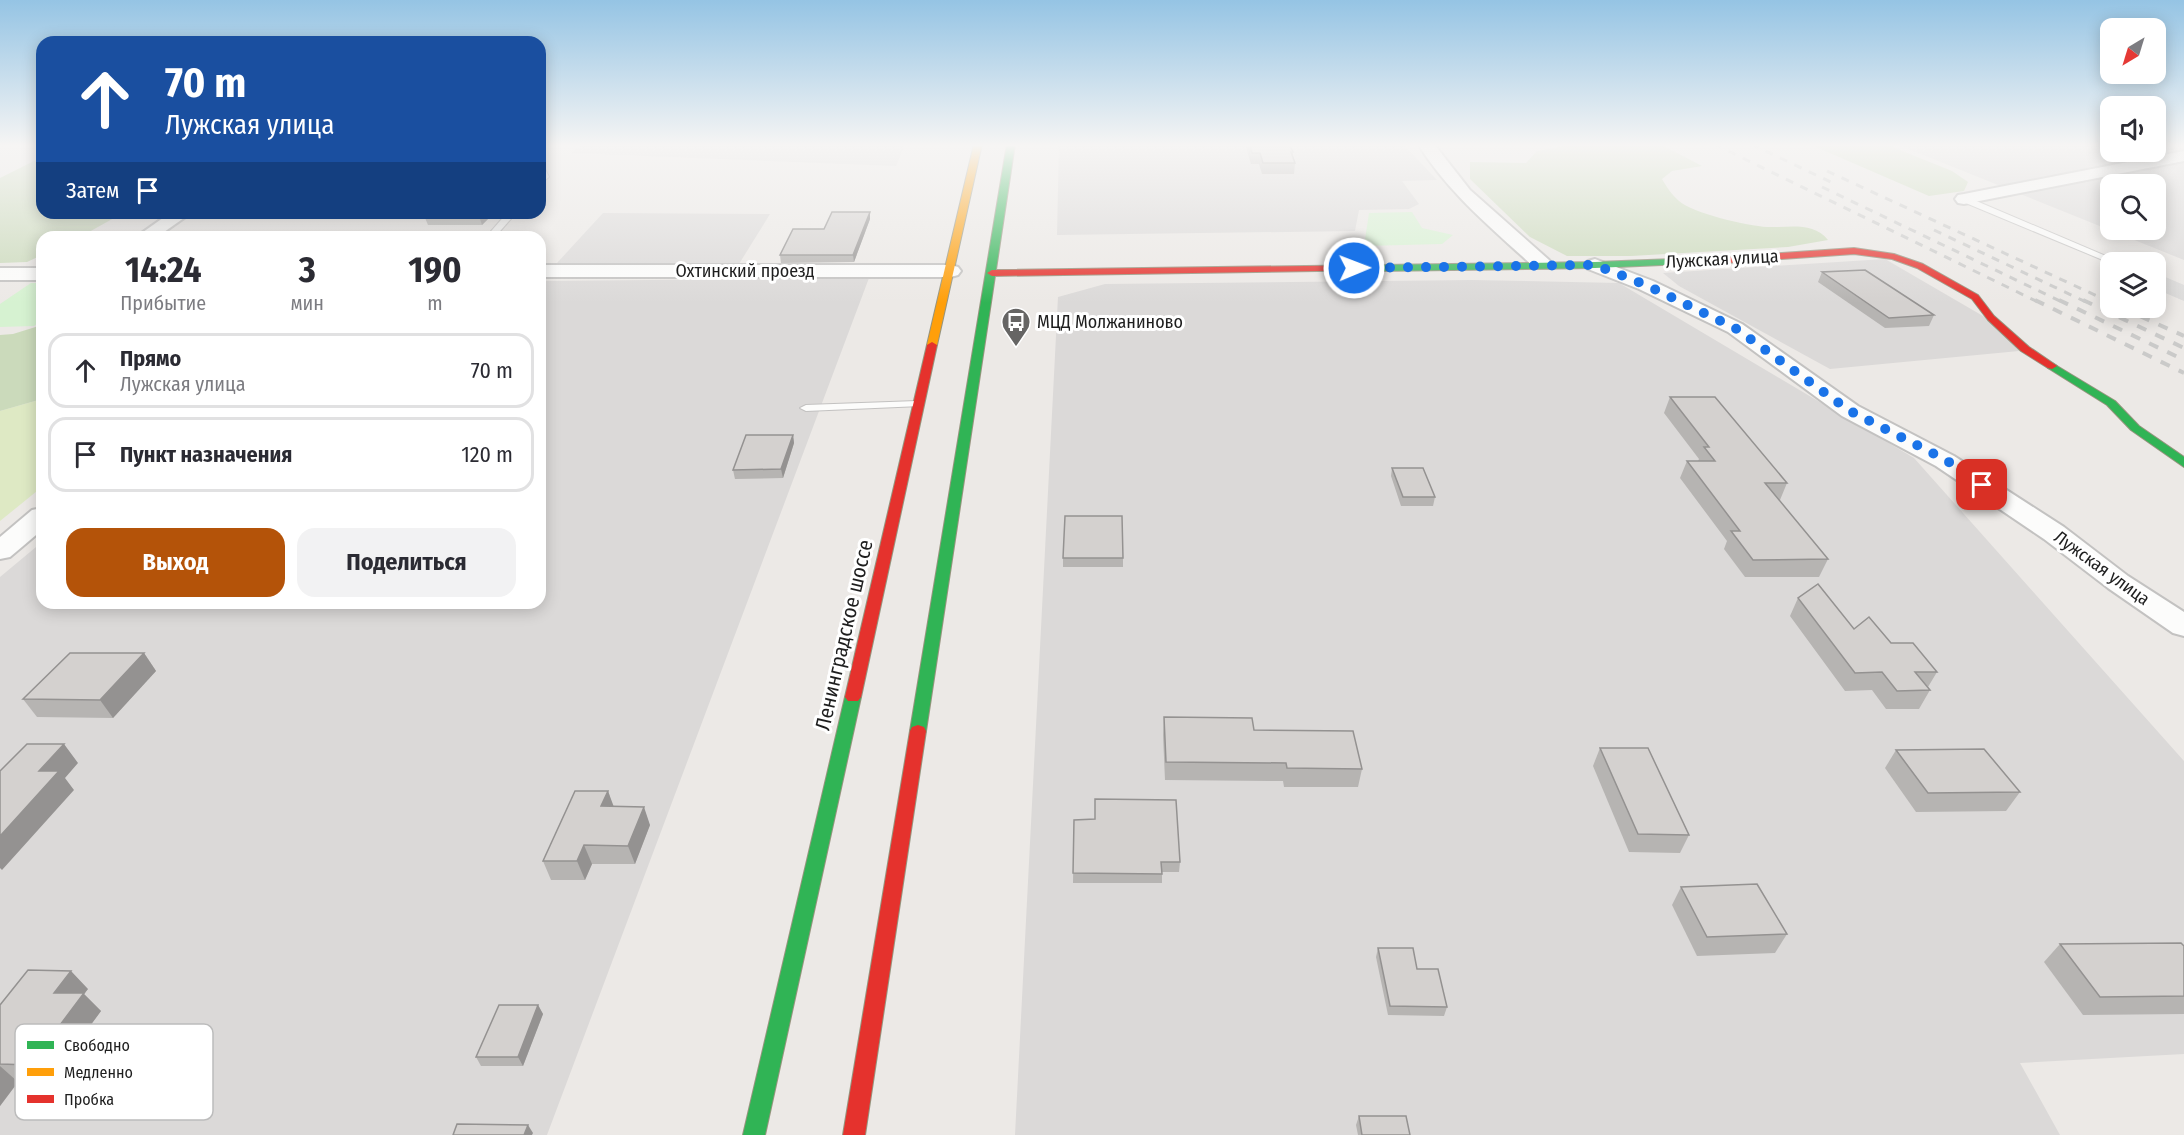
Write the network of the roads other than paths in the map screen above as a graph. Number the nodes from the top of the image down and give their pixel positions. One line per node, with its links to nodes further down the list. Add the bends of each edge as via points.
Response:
1 (967, 197): 14 (main road, Ленинградское шоссе)
2 (1003, 197): 17 (main road)
3 (1469, 197): 11 (street)
4 (1974, 197): 5 (street)
5 (1964, 199): 10 (lane)
6 (173, 219): 8 (street)
7 (506, 219): 9 (lane)
8 (154, 231)
9 (496, 231)
10 (2100, 256)
11 (1542, 264): 12 (main road); 17 (main road)
12 (1595, 265): 20 (main road, Лужская улица, via 1854,251 1894,256 1975,297 1991,318 2025,349 2111,403 2135,428); 23 (street, Лужская улица, via 1735,328 1850,411 1946,460)
13 (546, 271): 14 (street, Охтинский проезд)
14 (951, 271): 18 (main road, Ленинградское шоссе)
15 (0, 273): 16 (street)
16 (36, 273)
17 (992, 273): 25 (main road)
18 (917, 404): 19 (lane); 24 (main road, Ленинградское шоссе)
19 (806, 408)
20 (2184, 463)
21 (36, 521): 22 (street)
22 (0, 551)
23 (2184, 626)
24 (754, 1135)
25 (854, 1135)

